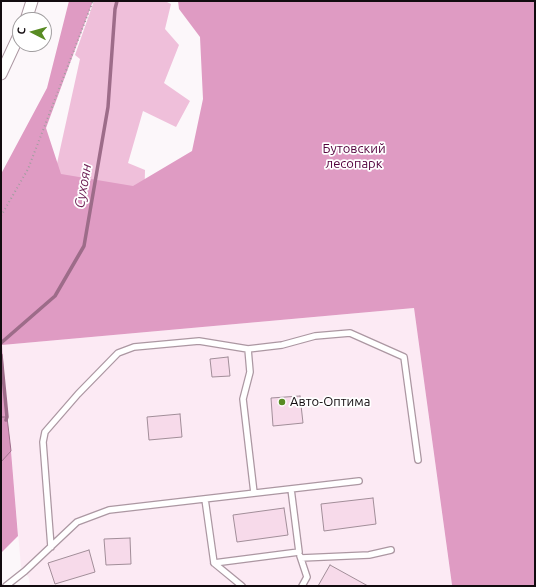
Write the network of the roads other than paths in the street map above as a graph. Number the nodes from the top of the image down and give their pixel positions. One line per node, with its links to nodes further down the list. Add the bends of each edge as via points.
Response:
1 (32, 1): 2 (street)
2 (29, 12)
3 (12, 51): 4 (street)
4 (1, 74)
5 (248, 349): 6 (lane, via 282,345 315,336 350,333 404,357); 9 (lane, via 250,372 244,399); 11 (lane, via 199,341 134,347 118,353 45,432 43,442)
6 (418, 460)
7 (359, 481): 8 (lane)
8 (291, 489): 9 (lane); 13 (lane)
9 (254, 493): 10 (lane)
10 (205, 499): 11 (lane, via 109,510 77,522); 15 (lane)
11 (51, 547): 16 (lane)
12 (391, 550): 14 (lane, via 369,555)
13 (299, 552): 14 (lane); 15 (lane)
14 (301, 558): 18 (lane, via 308,577)
15 (214, 563): 17 (lane)
16 (6, 586)
17 (242, 586)
18 (302, 586)

